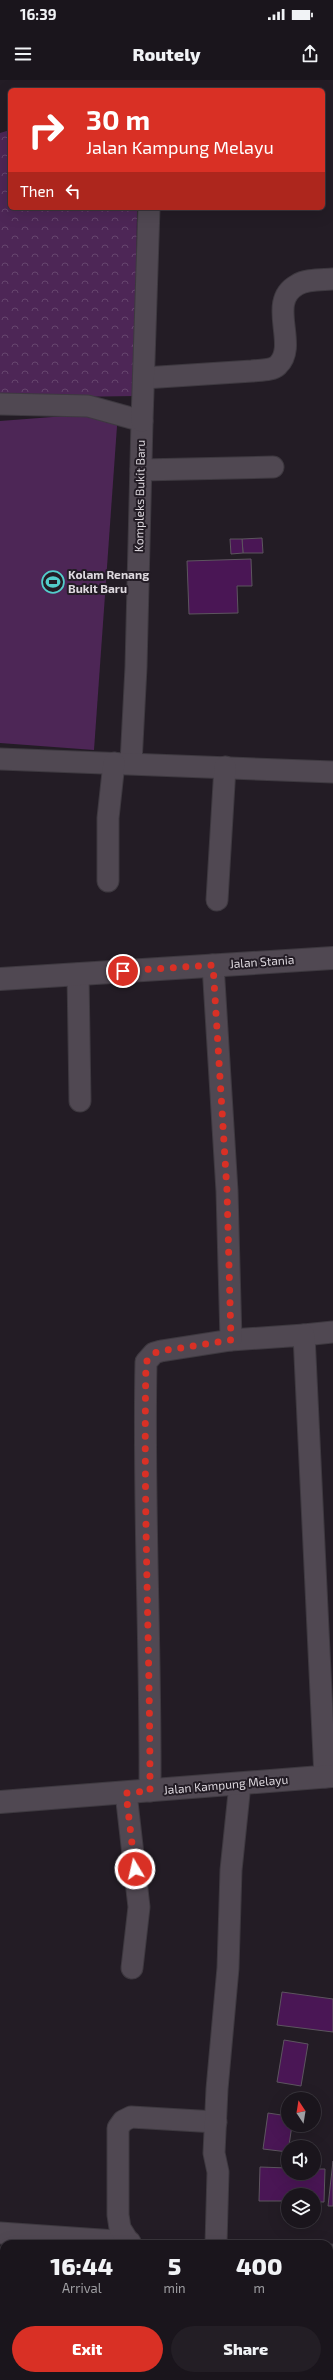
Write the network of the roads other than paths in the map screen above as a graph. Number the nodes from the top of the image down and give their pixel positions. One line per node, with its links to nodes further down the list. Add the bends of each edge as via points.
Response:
1 (150, 210): 3 (street, Kompleks Bukit Baru)
2 (333, 279): 3 (street, via 298,284 285,297 282,307 284,350 283,359 278,365 252,371)
3 (144, 378): 5 (street, Kompleks Bukit Baru)
4 (0, 404): 5 (street, via 88,406)
5 (142, 421): 7 (street, Kompleks Bukit Baru)
6 (273, 467): 7 (street)
7 (141, 470): 9 (street, Kompleks Bukit Baru, via 136,667)
8 (0, 759): 9 (street)
9 (123, 763): 10 (street); 12 (street, Kompleks Bukit Baru, via 108,818)
10 (224, 767): 11 (street); 13 (street)
11 (333, 772)
12 (108, 881)
13 (217, 900)
14 (333, 958): 15 (street, Jalan Stania)
15 (213, 965): 16 (street, Jalan Stania); 21 (street, via 227,1191)
16 (78, 974): 17 (street, Jalan Stania); 18 (street)
17 (0, 979)
18 (80, 1101)
19 (333, 1332): 20 (street)
20 (304, 1335): 21 (street); 22 (street)
21 (231, 1340): 24 (street, via 161,1351 154,1353 146,1362)
22 (329, 1776): 23 (street, Jalan Kampung Melayu)
23 (240, 1784): 24 (street, Jalan Kampung Melayu); 28 (street, via 231,1870 228,1968)
24 (150, 1791): 25 (street, Jalan Kampung Melayu)
25 (126, 1793): 26 (street, Jalan Kampung Melayu); 27 (street, via 139,1907)
26 (0, 1799)
27 (132, 1968)
28 (216, 2122): 31 (street, via 131,2117 123,2121 118,2128 118,2215 120,2228); 32 (street, via 214,2153 218,2172)
29 (0, 2233): 30 (street)
30 (91, 2240)
31 (128, 2240)
32 (216, 2240)

